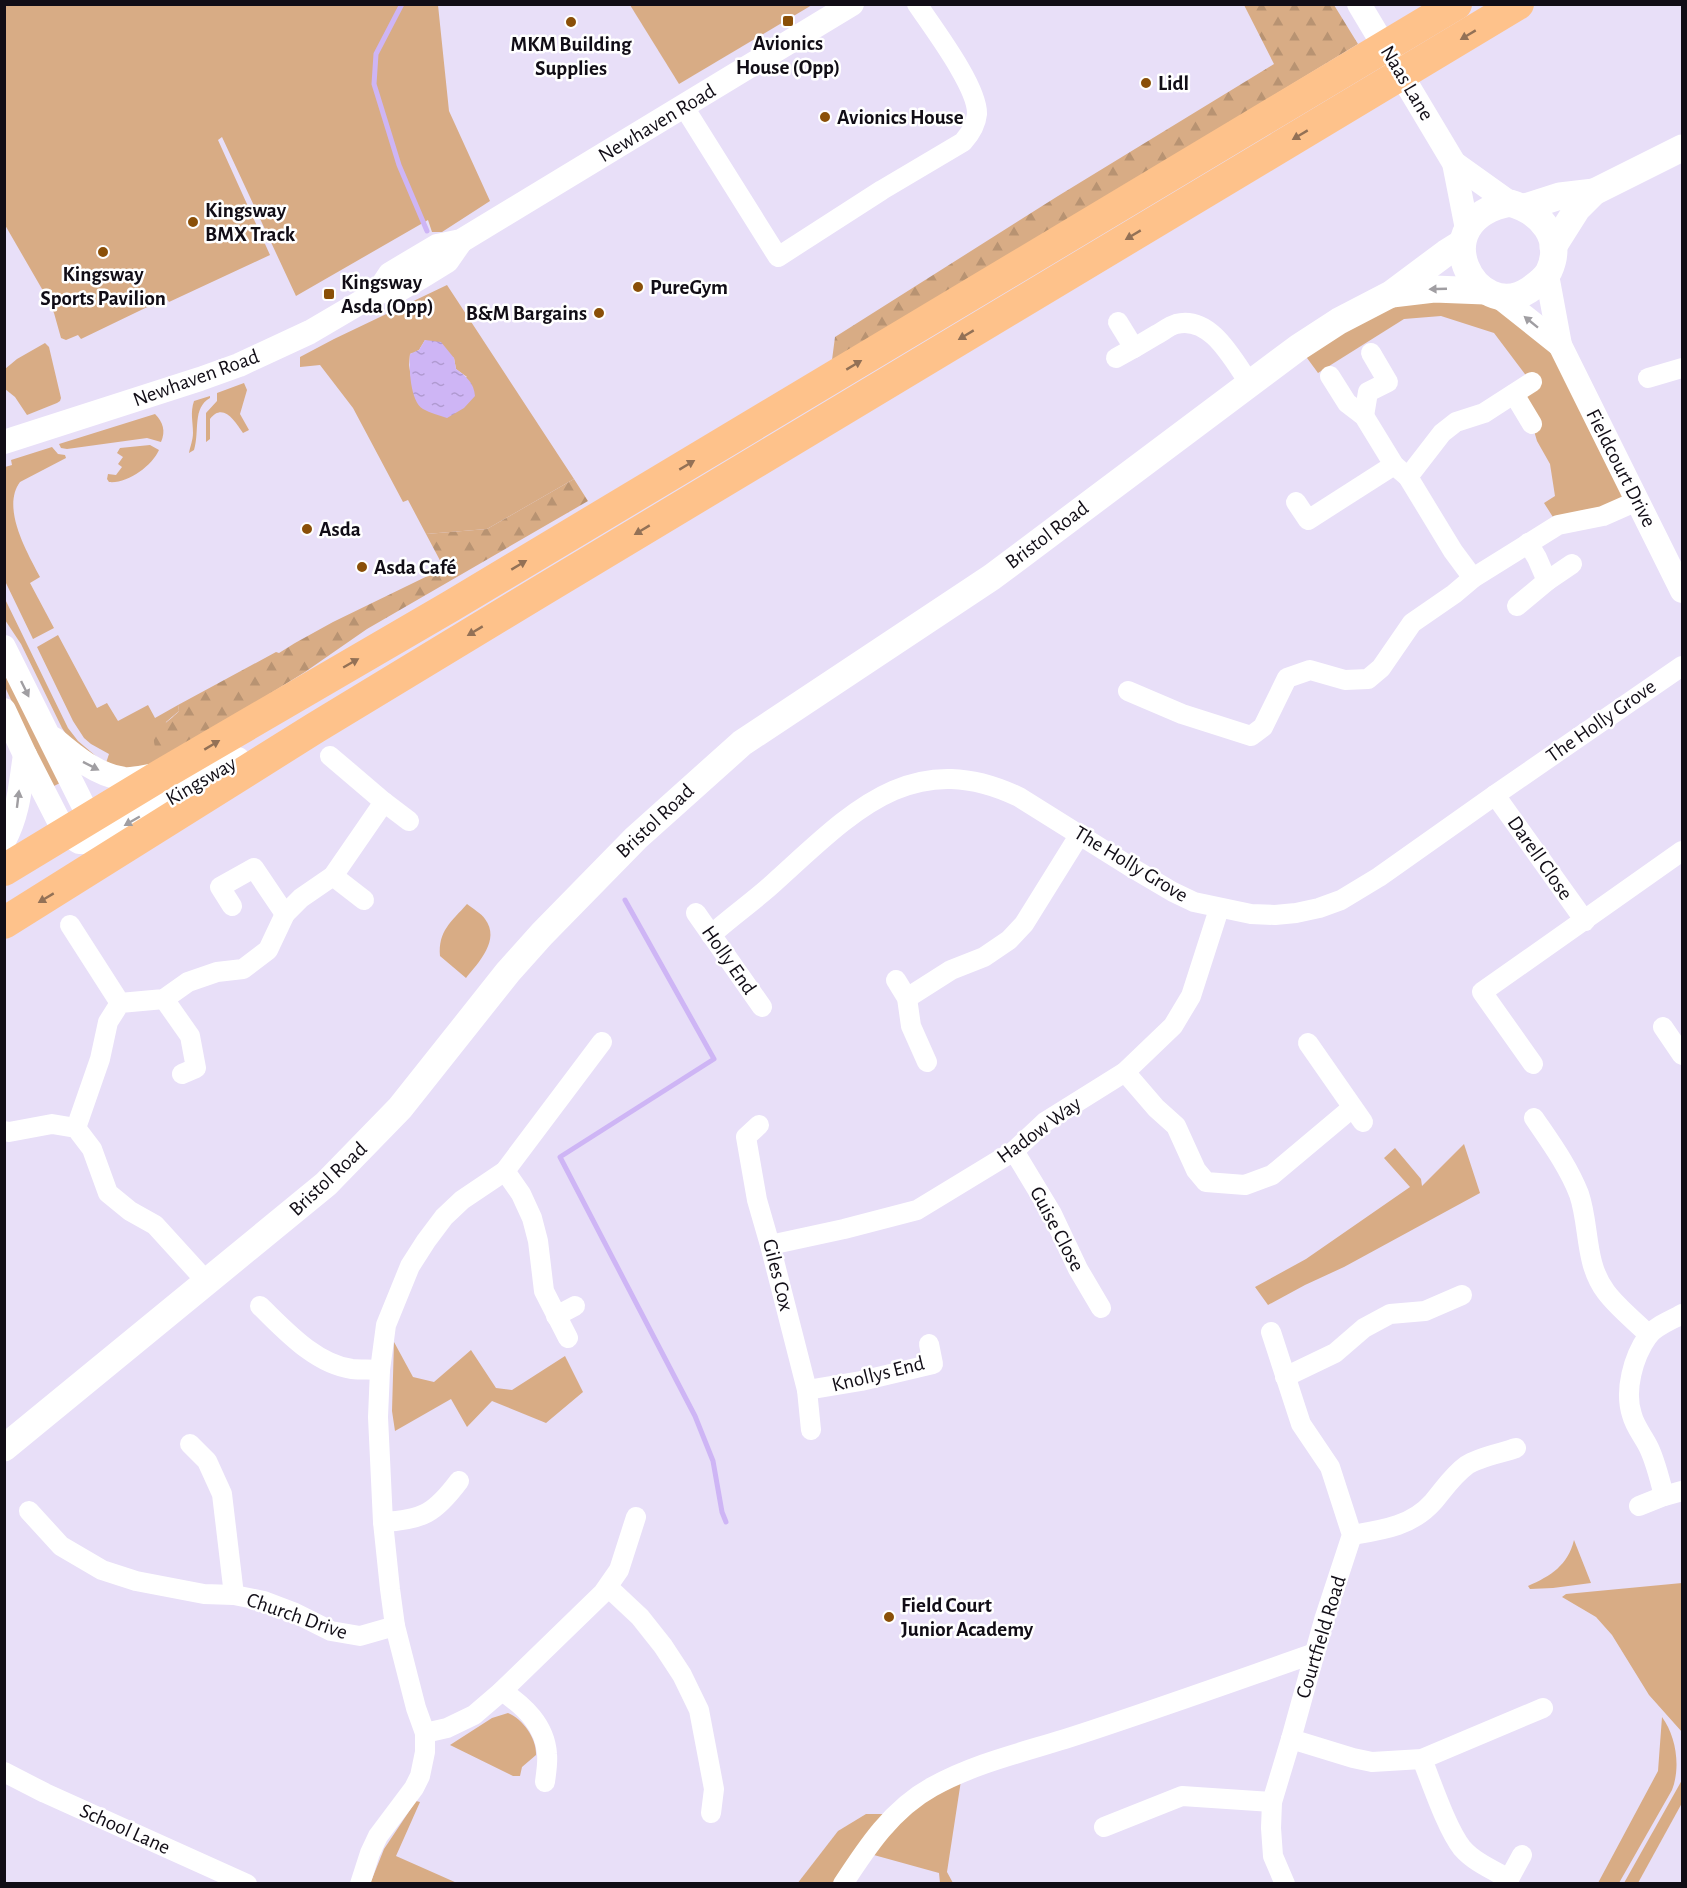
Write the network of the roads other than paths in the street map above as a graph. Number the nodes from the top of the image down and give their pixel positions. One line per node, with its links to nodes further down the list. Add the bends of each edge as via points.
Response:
1 (852, 4): 6 (street, Newhaven Road)
2 (917, 4): 6 (street, via 960,69 976,102 972,131 963,142 778,257)
3 (1359, 4): 8 (street, Naas Lane)
4 (1456, 4): 46 (highway, one-way to 4, via 451,606)
5 (1518, 4): 52 (highway, one-way to 52, via 315,728)
6 (684, 107): 29 (street, Newhaven Road, via 461,241 447,261 400,289 378,292 310,332 200,380)
7 (1683, 148): 9 (main road)
8 (1454, 163): 10 (street, Naas Lane); 11 (street, Naas Lane)
9 (1594, 192): 10 (main road); 12 (main road, via 1577,209)
10 (1517, 205): 11 (main road, via 1485,211); 12 (main road, via 1544,223)
11 (1464, 236): 14 (main road, Bristol Road); 15 (main road, via 1462,257 1473,280)
12 (1553, 247): 13 (main road)
13 (1547, 275): 15 (main road, via 1525,293); 17 (street, Fieldcourt Drive)
14 (1391, 294): 15 (main road, Bristol Road, one-way to 14, via 1434,289); 25 (main road, Bristol Road, via 1329,327)
15 (1493, 294): 17 (street, Fieldcourt Drive, one-way to 15)
16 (1118, 322): 18 (street)
17 (1560, 345): 31 (street, Fieldcourt Drive)
18 (1134, 348): 20 (street); 25 (street, via 1175,325 1198,324 1224,348)
19 (1371, 353): 27 (street, via 1388,382 1368,392)
20 (1116, 358)
21 (1683, 368): 23 (street)
22 (1330, 376): 27 (street, via 1347,403)
23 (1648, 378)
24 (1532, 382): 26 (street)
25 (1250, 384): 85 (main road, Bristol Road, via 992,577 742,743 636,838 542,934 400,1107 347,1164)
26 (1514, 394): 28 (street); 30 (street, via 1484,413 1456,423)
27 (1364, 416): 30 (street)
28 (1532, 424)
29 (4, 442)
30 (1401, 471): 32 (street, via 1308,520); 35 (street)
31 (1637, 501): 33 (street, via 1603,516 1558,525); 37 (street, Fieldcourt Drive)
32 (1296, 502)
33 (1528, 543): 35 (street); 36 (street)
34 (1572, 564): 36 (street)
35 (1473, 578): 41 (street, via 1412,623 1381,668 1368,679 1345,680 1310,670 1287,678 1263,727 1251,736 1182,714)
36 (1547, 581): 38 (street)
37 (1683, 591)
38 (1517, 606)
39 (4, 647): 43 (street, one-way to 43)
40 (1683, 666): 47 (street, The Holly Grove)
41 (1128, 691)
42 (4, 710): 44 (street)
43 (45, 731): 46 (street, one-way to 46, via 98,770 124,779); 52 (street)
44 (25, 755): 51 (street, one-way to 44, via 17,810); 52 (street)
45 (330, 756): 48 (street)
46 (161, 775): 52 (highway)
47 (1495, 795): 58 (street, The Holly Grove, via 1379,877 1330,904 1275,915); 61 (street, Darell Close)
48 (384, 802): 49 (street); 55 (street)
49 (409, 821)
50 (1080, 834): 58 (street, The Holly Grove, via 1173,892); 64 (street, The Holly Grove, via 1018,797 979,781 955,778 916,782 885,793 829,833); 66 (street, via 1024,924 1009,940)
51 (4, 842)
52 (83, 842): 54 (highway); 62 (highway, one-way to 62)
53 (1683, 851): 61 (street, Darell Close)
54 (4, 870)
55 (333, 876): 56 (street); 60 (street)
56 (364, 900)
57 (232, 906): 60 (street, via 220,887 254,868)
58 (1219, 909): 76 (street, Hadow Way, via 1191,996 1173,1026)
59 (696, 913): 64 (street, Holly End)
60 (285, 914): 67 (street, via 268,950 243,969 217,972 188,982)
61 (1585, 921): 75 (street, Darell Close, via 1482,992)
62 (4, 923)
63 (70, 925): 68 (street)
64 (711, 935): 69 (street, Holly End)
65 (896, 980): 66 (street)
66 (907, 998): 74 (street, via 911,1026)
67 (164, 999): 68 (street); 77 (street, via 190,1036 196,1068)
68 (120, 1003): 80 (street, via 108,1022 100,1059)
69 (762, 1007)
70 (1663, 1027): 73 (street)
71 (602, 1042): 83 (street)
72 (1308, 1043): 76 (street, via 1358,1115 1272,1175 1245,1185 1206,1182 1196,1170 1176,1126)
73 (1683, 1056)
74 (927, 1062)
75 (1533, 1064)
76 (1125, 1072): 82 (street, Hadow Way, via 1045,1122)
77 (182, 1074)
78 (1534, 1119): 93 (street, via 1562,1158 1579,1195 1595,1273 1606,1292)
79 (759, 1125): 84 (street, Giles Cox, via 746,1137 757,1200)
80 (76, 1128): 81 (street, via 52,1124); 85 (street, via 92,1149 108,1193 155,1225)
81 (4, 1131)
82 (1014, 1151): 84 (street, Hadow Way, via 917,1210); 89 (street, Guise Close)
83 (505, 1171): 91 (street, via 532,1218 544,1291); 96 (street, via 444,1217 410,1266 386,1325)
84 (771, 1245): 98 (street, Giles Cox)
85 (206, 1281): 101 (main road, Bristol Road)
86 (1462, 1295): 97 (street, via 1425,1311 1390,1314 1364,1328 1335,1353)
87 (260, 1306): 96 (street, via 295,1340 335,1365)
88 (575, 1306): 91 (street)
89 (1101, 1308)
90 (1683, 1314): 93 (street)
91 (555, 1316): 94 (street)
92 (1270, 1332): 97 (street)
93 (1649, 1335): 104 (street, via 1632,1372 1630,1404 1656,1467)
94 (568, 1338)
95 (929, 1344): 98 (street, Knollys End, via 933,1364)
96 (380, 1370): 108 (street)
97 (1286, 1377): 109 (street, via 1301,1424 1330,1467)
98 (807, 1390): 99 (street, Giles Cox)
99 (811, 1430)
100 (190, 1444): 111 (street, Church Drive, via 207,1461 222,1494)
101 (4, 1448)
102 (1516, 1448): 109 (street, via 1470,1463 1414,1518 1392,1528)
103 (459, 1481): 108 (street, via 431,1512 413,1519)
104 (1673, 1493): 105 (street)
105 (1640, 1506)
106 (29, 1511): 111 (street, Church Drive, via 61,1546 102,1570 171,1588)
107 (636, 1517): 110 (street, via 619,1570)
108 (383, 1522): 112 (street)
109 (1352, 1535): 113 (street, Courtfield Road)
110 (608, 1587): 114 (street); 122 (street, via 663,1646 699,1710 714,1790)
111 (234, 1595): 112 (street, Church Drive, via 264,1601 331,1631 360,1636)
112 (395, 1626): 116 (street)
113 (1315, 1653): 117 (street, Courtfield Road); 128 (street, via 1011,1755 931,1788 895,1814 867,1846)
114 (502, 1691): 116 (street, via 474,1715); 120 (street, via 533,1717 543,1736 548,1754)
115 (1543, 1708): 118 (street)
116 (425, 1733): 127 (street, via 420,1776 378,1836)
117 (1291, 1739): 118 (street, via 1372,1762); 121 (street, Courtfield Road)
118 (1422, 1760): 125 (street, via 1462,1848)
119 (4, 1772): 126 (street, School Lane)
120 (545, 1782)
121 (1272, 1802): 123 (street, via 1182,1796); 129 (street, Courtfield Road, via 1273,1856)
122 (711, 1813)
123 (1104, 1827)
124 (1522, 1856): 125 (street)
125 (1508, 1882)
126 (244, 1883)
127 (360, 1884)
128 (843, 1884)
129 (1285, 1884)

